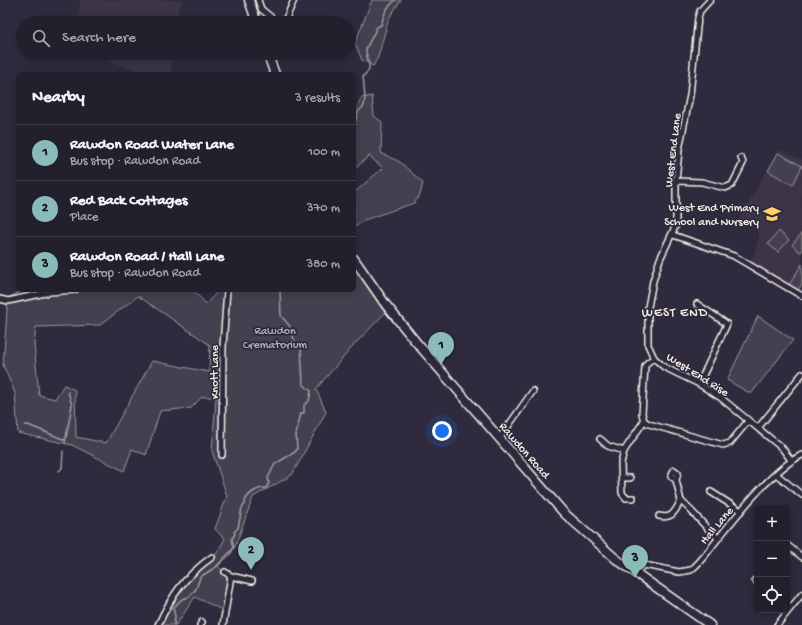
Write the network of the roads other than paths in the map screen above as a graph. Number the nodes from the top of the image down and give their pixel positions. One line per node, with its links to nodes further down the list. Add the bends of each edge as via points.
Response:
1 (249, 0): 5 (main road)
2 (258, 0): 6 (street, via 261,9)
3 (294, 0): 7 (street)
4 (710, 0): 11 (street, West End Lane, via 700,11 698,18 690,94 679,150)
5 (255, 16)
6 (270, 16)
7 (287, 16)
8 (269, 60): 9 (main road)
9 (273, 72)
10 (741, 158): 11 (street, via 743,163 732,184 725,188 702,182)
11 (676, 182): 12 (street, West End Lane, via 676,225)
12 (673, 235): 16 (street, via 734,256); 19 (street, West End Rise, via 660,259 648,307 648,345)
13 (356, 261): 26 (main road, Rawdon Road, via 386,305)
14 (50, 292): 17 (street, via 8,301)
15 (227, 292): 29 (street, Knott Lane, via 223,346)
16 (802, 296)
17 (0, 299)
18 (697, 304): 21 (street, via 726,324)
19 (654, 358): 21 (street, West End Rise, via 675,373); 23 (street, via 645,366 642,414)
20 (802, 374): 25 (street)
21 (699, 384): 24 (street, West End Rise, via 721,398)
22 (533, 391): 26 (street)
23 (644, 421): 24 (street, via 723,445 730,443); 28 (street)
24 (748, 421): 25 (street, West End Rise)
25 (758, 428): 31 (street, West End Rise, via 782,448)
26 (499, 439): 47 (main road, Rawdon Road, via 573,522)
27 (600, 439): 28 (street, via 608,446)
28 (624, 451): 33 (street, via 621,463)
29 (222, 455)
30 (802, 455): 31 (street, Hall Lane)
31 (791, 460): 32 (street, Hall Lane)
32 (776, 474): 37 (street); 40 (street, Hall Lane)
33 (622, 478): 34 (street); 38 (street, via 623,495)
34 (630, 478)
35 (676, 480): 39 (street)
36 (711, 492): 40 (street)
37 (802, 495)
38 (633, 498)
39 (681, 501): 41 (street, via 669,517); 42 (street)
40 (741, 510): 42 (street, Hall Lane)
41 (659, 516)
42 (718, 538): 47 (street, Hall Lane, via 698,564 689,571 679,572 644,565)
43 (790, 547): 44 (street)
44 (802, 557)
45 (212, 558): 53 (street, via 198,567 170,599)
46 (225, 572): 48 (street)
47 (635, 572): 55 (main road, Rawdon Road)
48 (231, 576): 49 (street); 54 (street)
49 (252, 581)
50 (802, 594): 51 (street)
51 (790, 606)
52 (785, 613): 56 (street)
53 (158, 625)
54 (223, 625)
55 (710, 625)
56 (777, 625)

